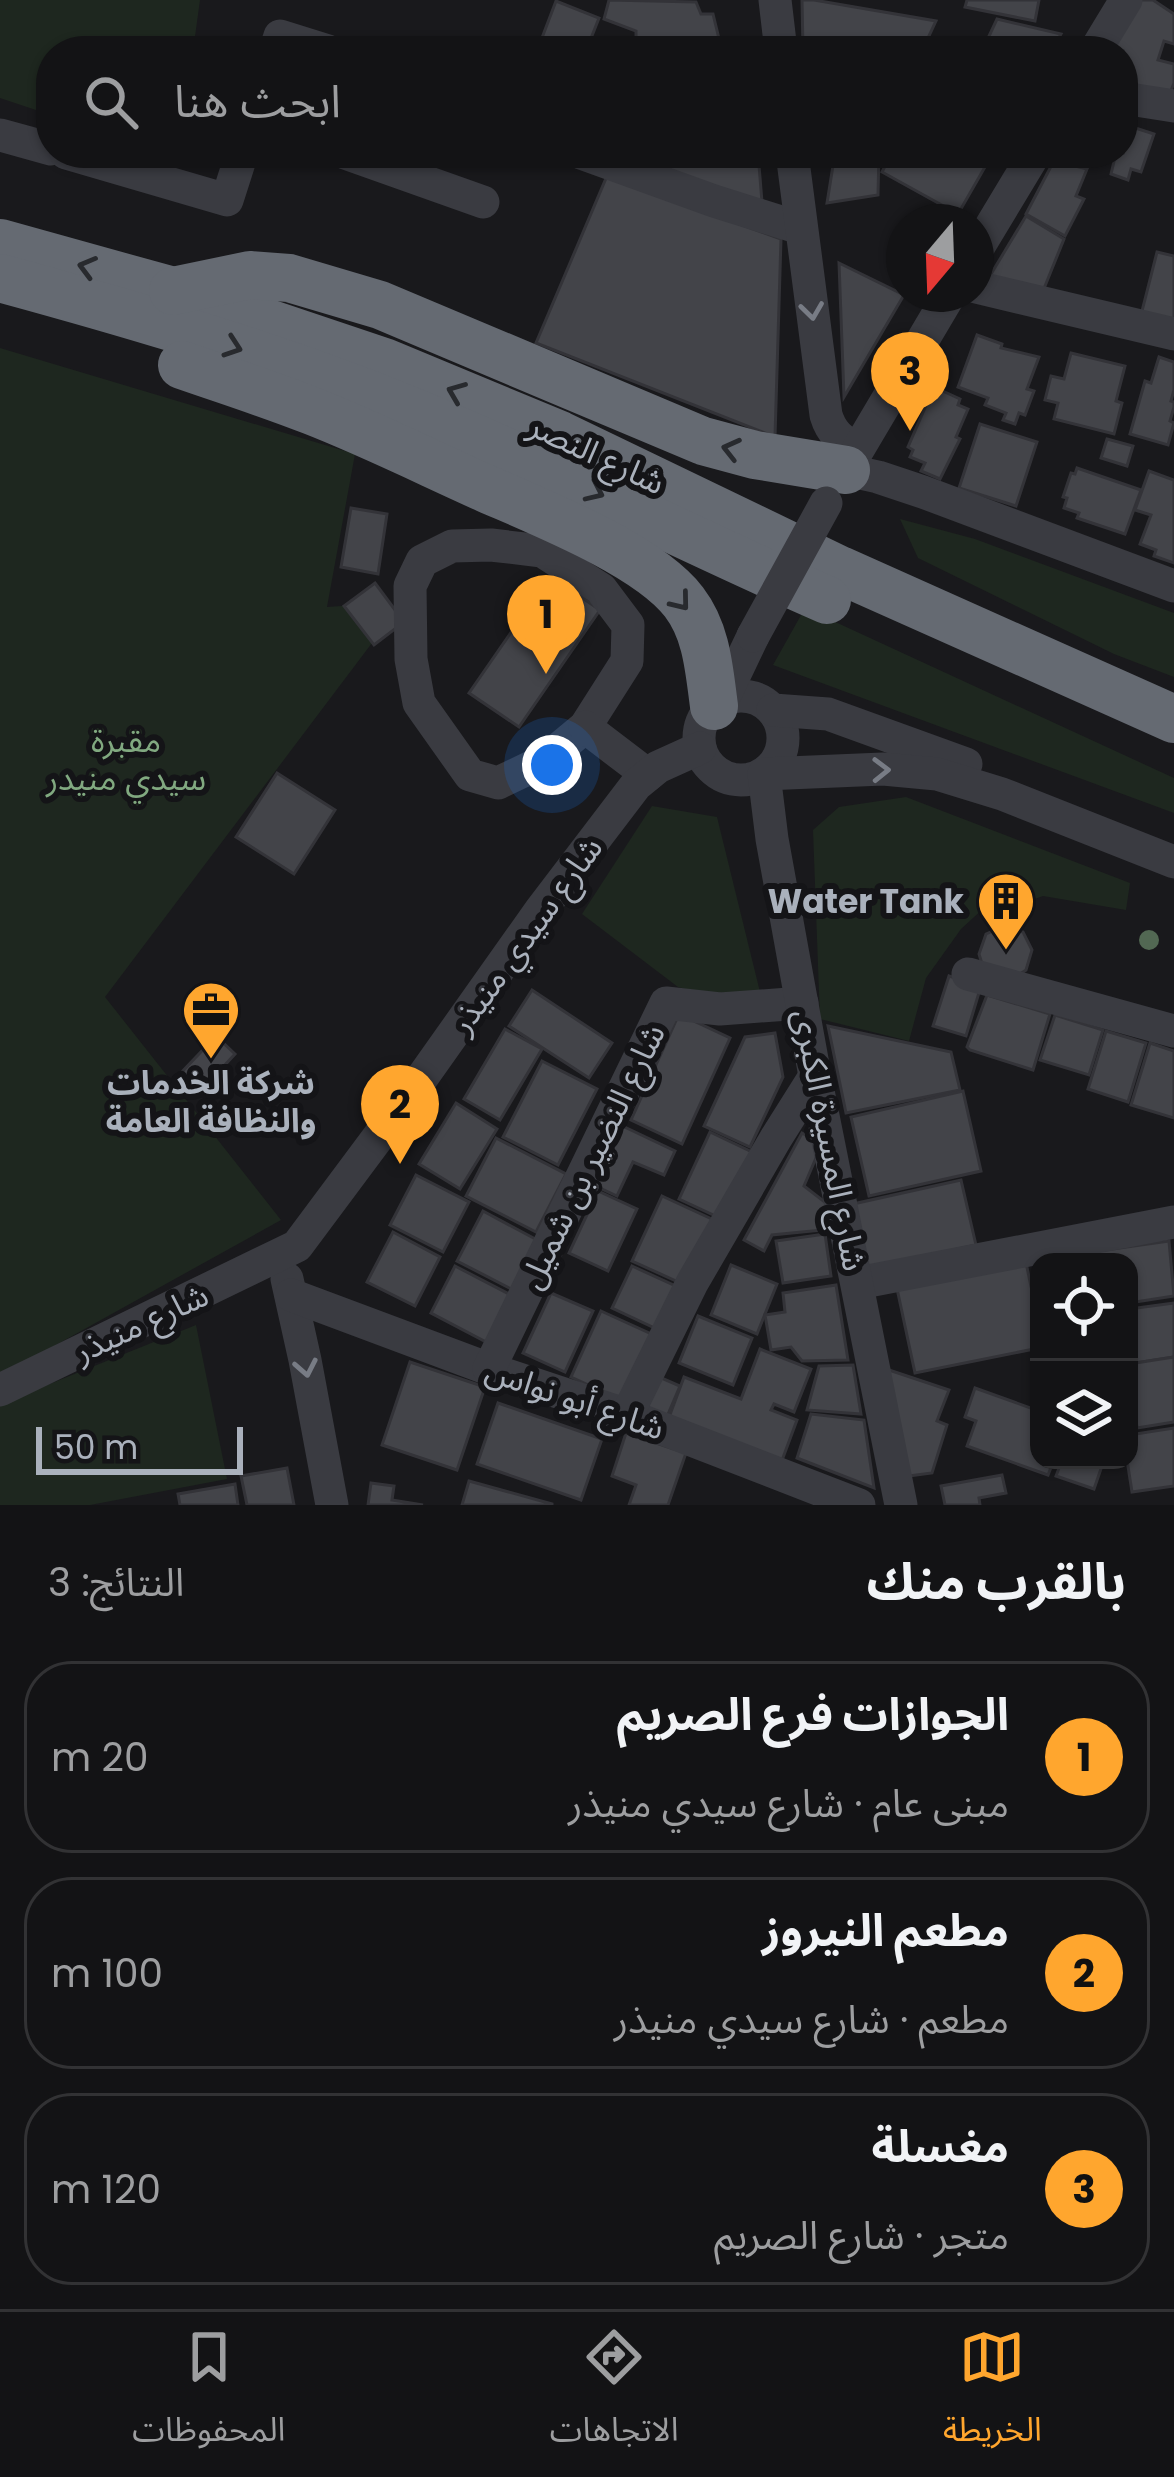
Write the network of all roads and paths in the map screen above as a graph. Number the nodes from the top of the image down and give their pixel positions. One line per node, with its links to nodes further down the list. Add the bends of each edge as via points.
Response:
1 (776, 0): 3 (street)
2 (1126, 0): 4 (street)
3 (780, 36)
4 (1105, 36)
5 (1138, 100): 6 (street)
6 (1174, 106)
7 (0, 134): 8 (street)
8 (36, 145)
9 (117, 168): 10 (street, via 227,200)
10 (237, 168)
11 (387, 168): 15 (street)
12 (621, 168): 17 (street)
13 (794, 168): 17 (street)
14 (1026, 168): 16 (street)
15 (483, 202)
16 (994, 221)
17 (800, 228): 25 (street, one-way to 25, via 826,415 841,440)
18 (0, 243): 21 (highway, شارع النصر, one-way to 18)
19 (0, 278): 30 (highway, شارع النصر, one-way to 30, via 160,322 359,391)
20 (994, 290): 24 (street)
21 (173, 291): 25 (highway, one-way to 21, via 703,442 380,305 289,278 250,275); 28 (highway, شارع النصر, one-way to 21, via 560,435 383,362)
22 (0, 310): 27 (highway, one-way to 27, via 101,336 314,412 631,559 682,600)
23 (939, 312): 25 (street)
24 (1174, 334)
25 (843, 474): 26 (street, via 863,472 923,492); 27 (street, bridge, via 753,636)
26 (1174, 586)
27 (733, 712): 31 (street, شارع سيدي منيذر); 32 (street, via 783,733); 32 (street, via 714,771 744,780); 33 (street, via 841,718)
28 (1174, 719)
29 (585, 727): 29 (street, via 544,761 498,783 470,775 419,703 410,586 422,561 452,546 542,551 602,589 628,625 627,661); 31 (street)
30 (1174, 749)
31 (648, 775): 40 (street, شارع سيدي منيذر, via 297,1246)
32 (764, 775): 34 (street, one-way to 34, via 937,774); 36 (street, شارع المسيرة الكبرى)
33 (1174, 841)
34 (1174, 862)
35 (968, 974): 37 (street)
36 (802, 1003): 38 (street, شارع المسيرة الكبرى); 43 (street, شارع النضير بن شميل, via 666,1003)
37 (1174, 1030)
38 (815, 1076): 41 (street, شارع المسيرة الكبرى); 45 (street, via 692,1283)
39 (1174, 1222): 41 (street)
40 (281, 1254): 42 (street); 44 (street, شارع منيذر)
41 (858, 1283): 48 (street, شارع المسيرة الكبرى)
42 (291, 1295): 43 (street, شارع أبو نواس); 46 (street, one-way to 46)
43 (489, 1369): 45 (street, شارع أبو نواس)
44 (0, 1390)
45 (627, 1415): 47 (street, شارع أبو نواس)
46 (332, 1505)
47 (859, 1505)
48 (901, 1505)

